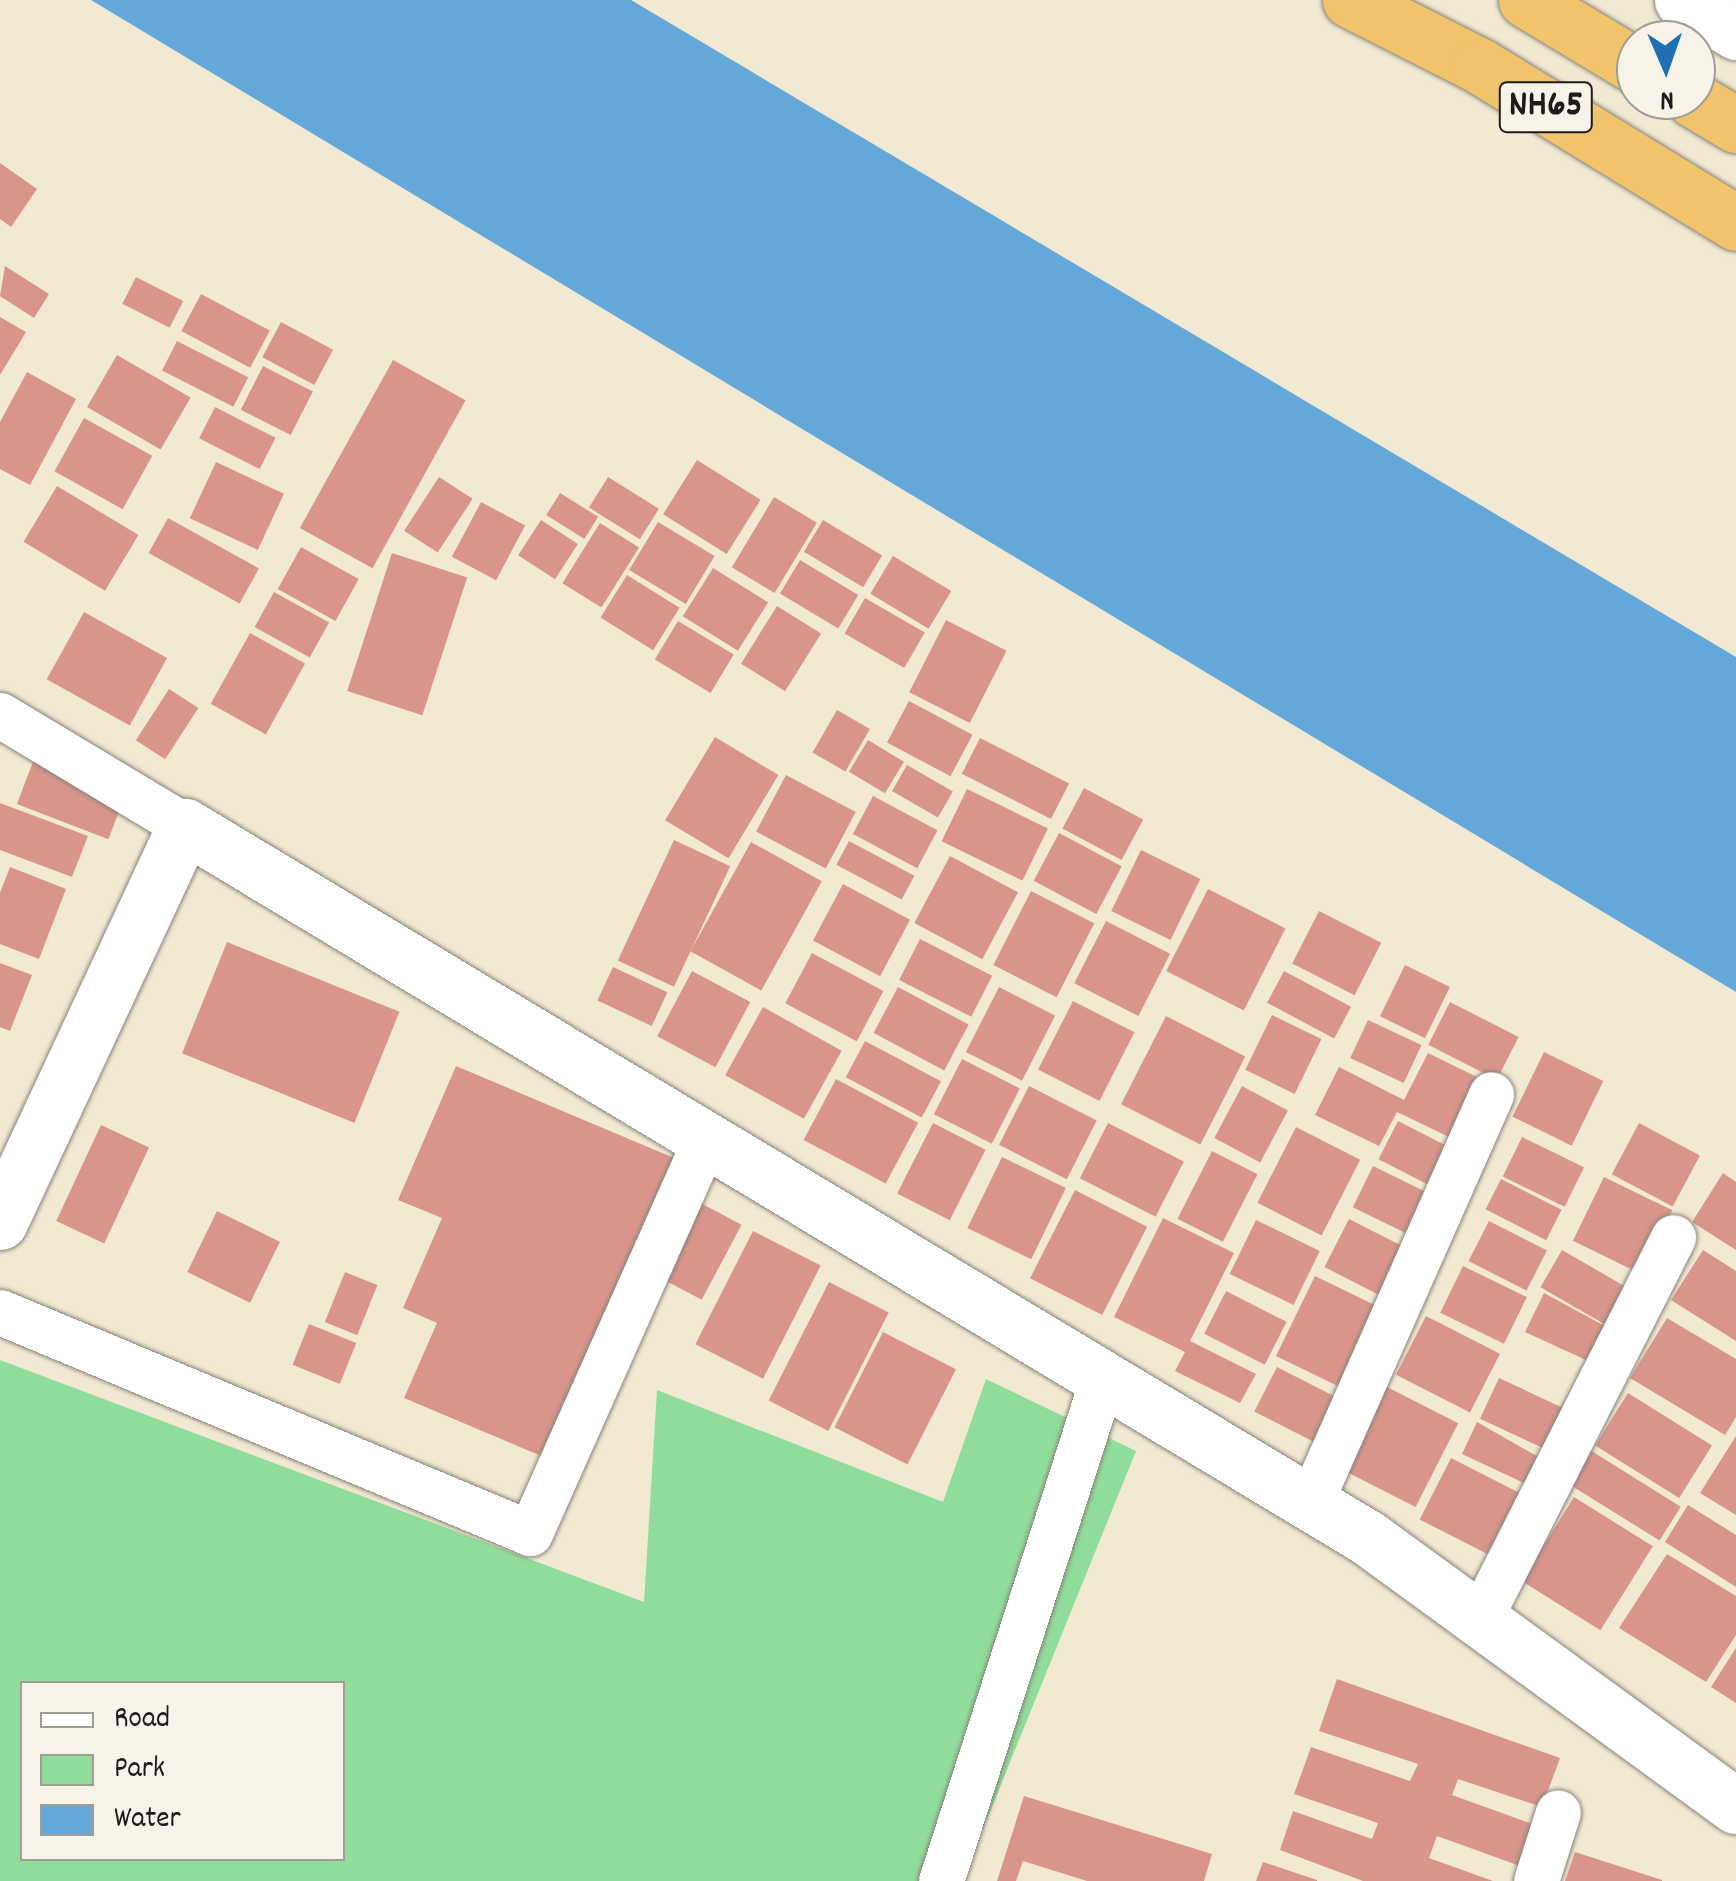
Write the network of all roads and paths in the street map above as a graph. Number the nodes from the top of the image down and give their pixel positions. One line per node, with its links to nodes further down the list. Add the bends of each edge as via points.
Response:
1 (1350, 0): 6 (highway, NH65, via 1480,66)
2 (1526, 0): 5 (highway, NH65)
3 (1682, 0): 4 (street)
4 (1736, 32)
5 (1616, 54)
6 (1736, 223)
7 (0, 715): 8 (street)
8 (184, 826): 10 (street); 11 (street)
9 (1492, 1094): 16 (street)
10 (706, 1138): 14 (street, via 530,1532); 15 (street)
11 (15, 1150): 12 (street)
12 (0, 1222)
13 (1673, 1237): 17 (street)
14 (0, 1312)
15 (1103, 1377): 16 (street); 20 (street)
16 (1310, 1502): 17 (street)
17 (1480, 1618): 18 (street)
18 (1736, 1806)
19 (1558, 1812): 21 (street)
20 (941, 1881)
21 (1536, 1881)

